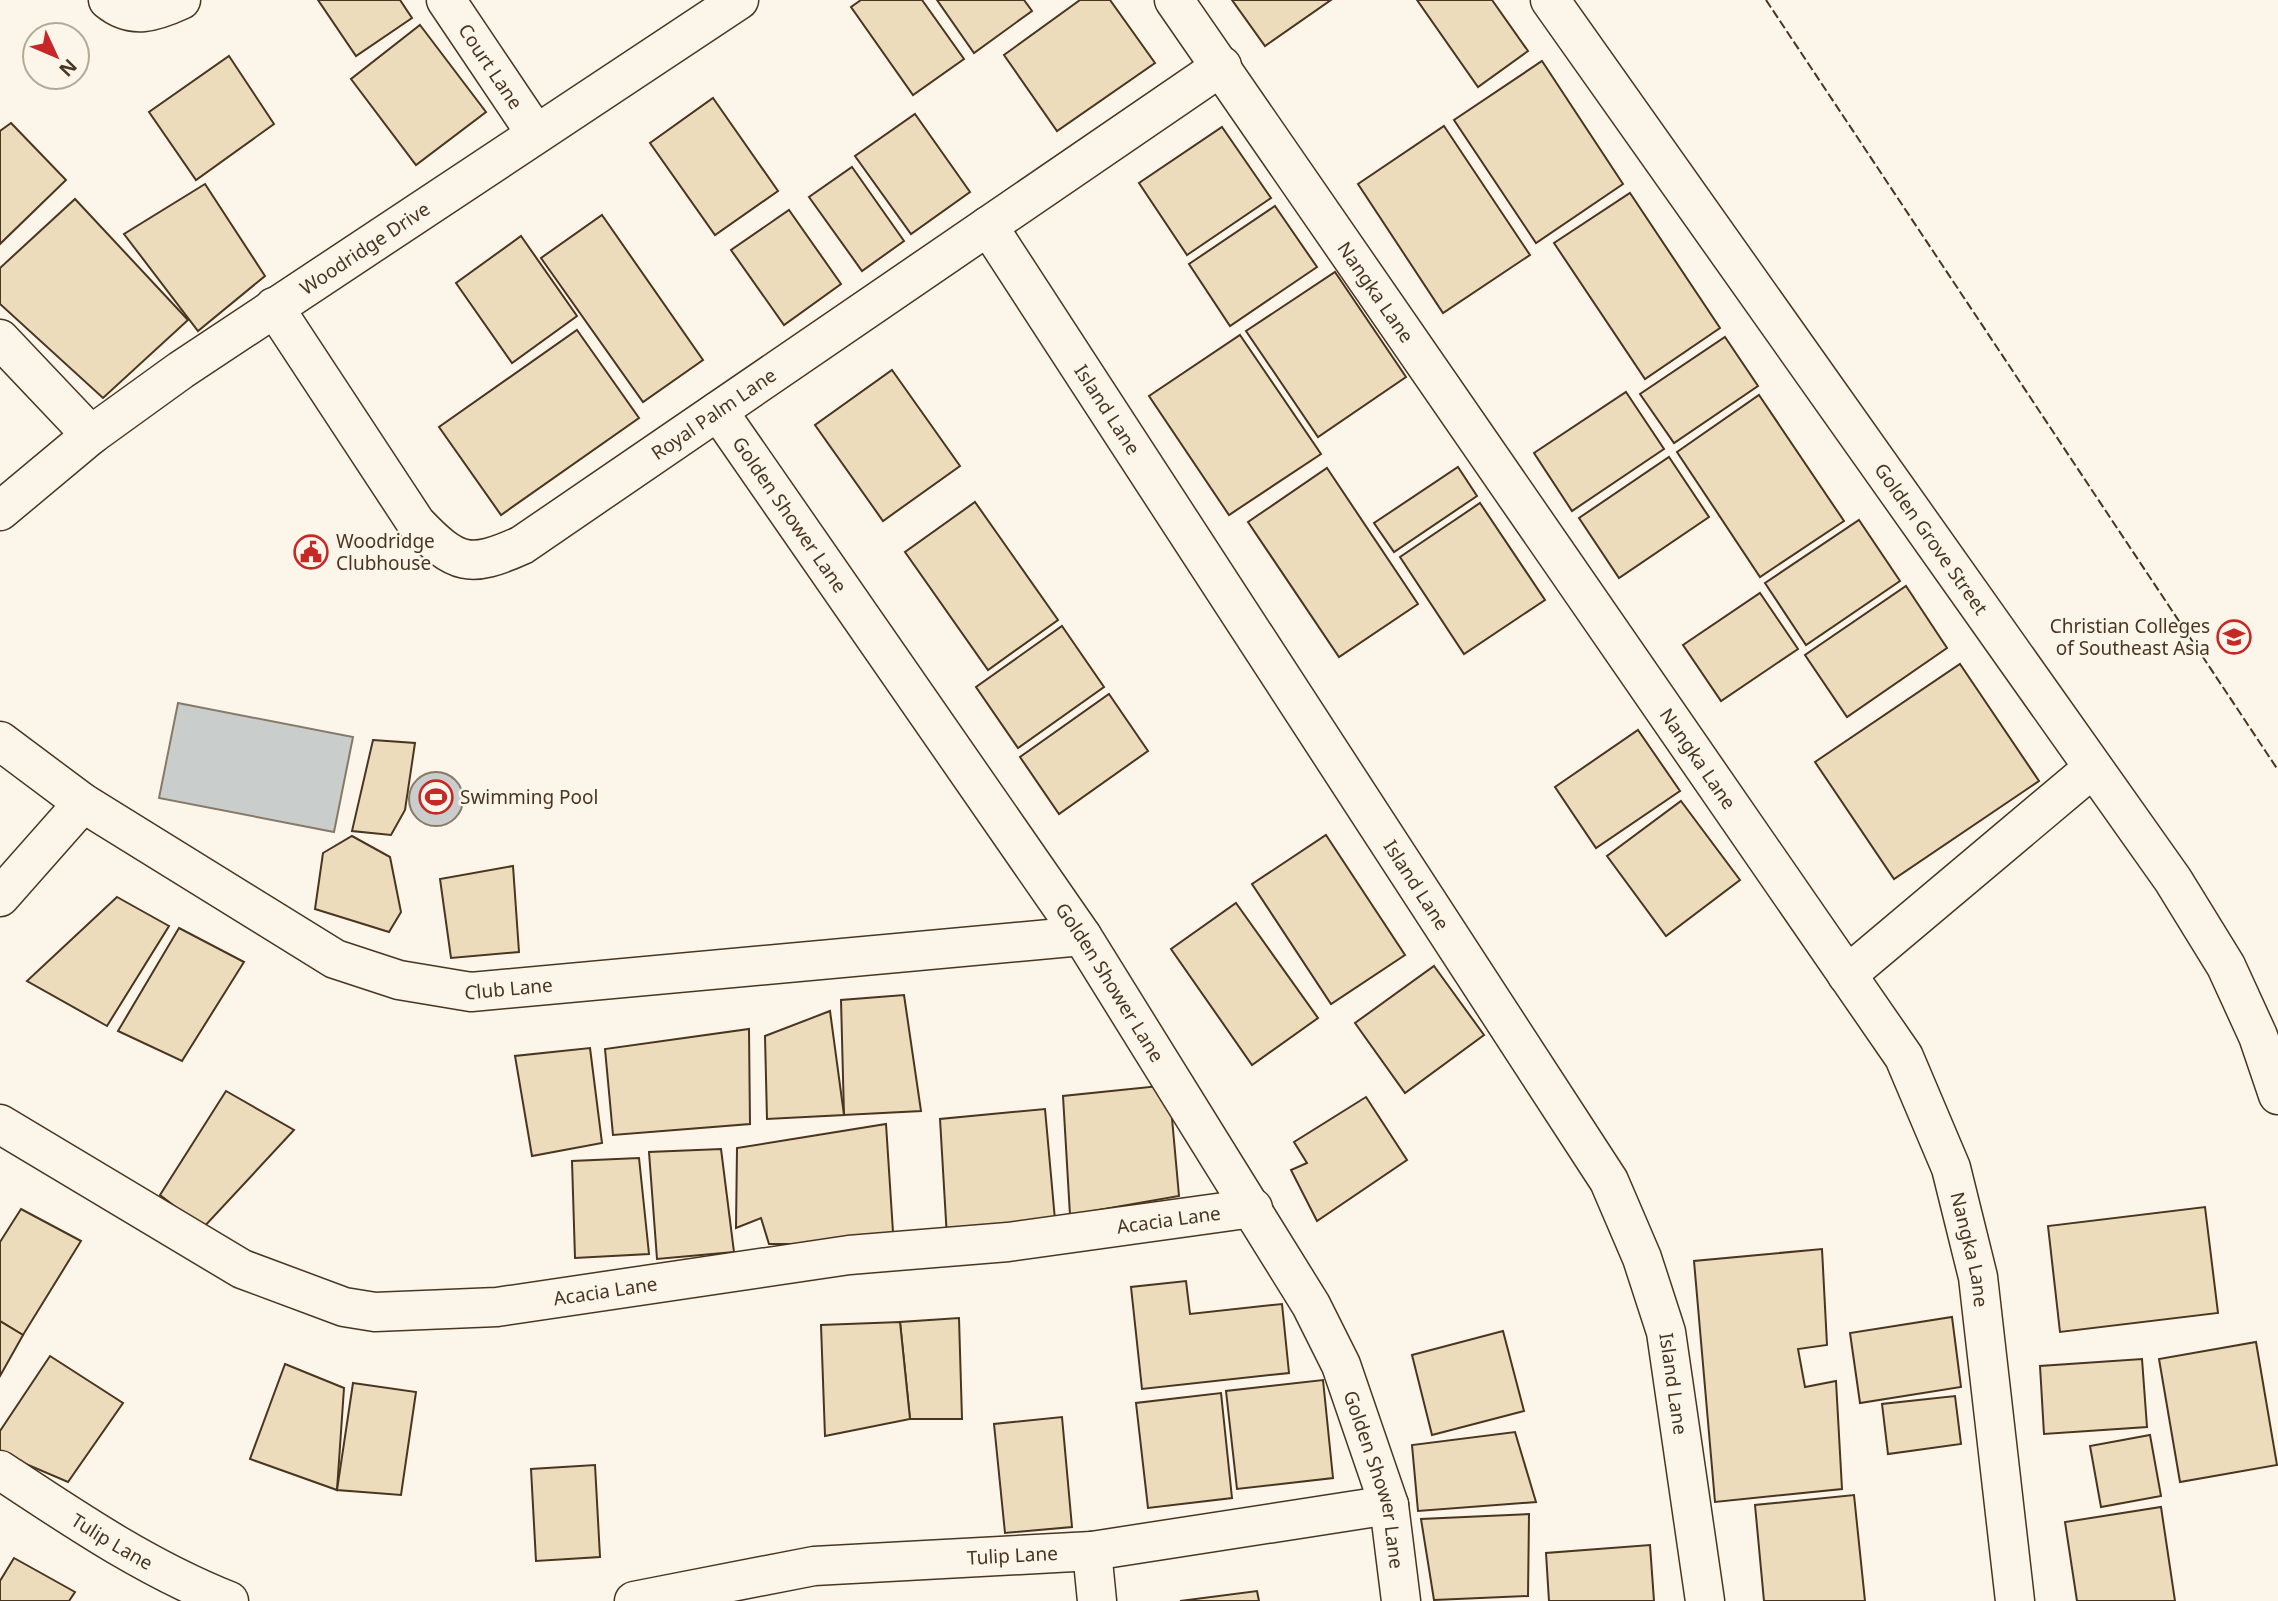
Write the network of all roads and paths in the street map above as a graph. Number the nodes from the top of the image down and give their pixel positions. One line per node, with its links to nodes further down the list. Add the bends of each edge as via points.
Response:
1 (108, 0): 2 (street, via 135,13 157,11)
2 (181, 0)
3 (446, 0): 8 (street, Court Lane)
4 (739, 0): 8 (street, Woodridge Drive)
5 (1174, 0): 7 (street, Nangka Lane)
6 (1550, 0): 16 (street, Golden Grove Street)
7 (1222, 66): 9 (street, Royal Palm Lane); 20 (street, Nangka Lane)
8 (536, 134): 10 (street, Woodridge Drive)
9 (988, 226): 12 (street, Royal Palm Lane); 31 (street, Island Lane, via 1609,1181 1642,1258 1666,1332)
10 (274, 307): 12 (street, Royal Palm Lane, via 416,523 463,561 491,559 522,545); 13 (street, Woodridge Drive)
11 (0, 339): 13 (street)
12 (718, 411): 19 (street, Golden Shower Lane)
13 (92, 435): 14 (street, Woodridge Drive)
14 (0, 511)
15 (0, 741): 17 (street, Club Lane)
16 (2093, 768): 20 (street); 21 (street, Golden Grove Street, via 2173,880 2225,966 2258,1036)
17 (83, 803): 18 (street); 19 (street, Club Lane, via 335,959 399,980 471,992)
18 (0, 897)
19 (1082, 936): 23 (street, Golden Shower Lane)
20 (1847, 975): 32 (street, Nangka Lane, via 1903,1057 1951,1168 1978,1277)
21 (2278, 1095)
22 (0, 1124): 23 (street, Acacia Lane, via 242,1269 344,1307 375,1312 497,1307 849,1255 1008,1242)
23 (1253, 1208): 25 (street, Golden Shower Lane, via 1311,1305 1340,1365)
24 (0, 1470): 27 (street, Tulip Lane, via 107,1541)
25 (1389, 1505): 26 (street, Tulip Lane); 30 (street, Golden Shower Lane)
26 (1092, 1551): 28 (street, Tulip Lane, via 814,1566); 29 (street)
27 (229, 1601)
28 (634, 1601)
29 (1097, 1601)
30 (1401, 1601)
31 (1705, 1601)
32 (2015, 1601)

